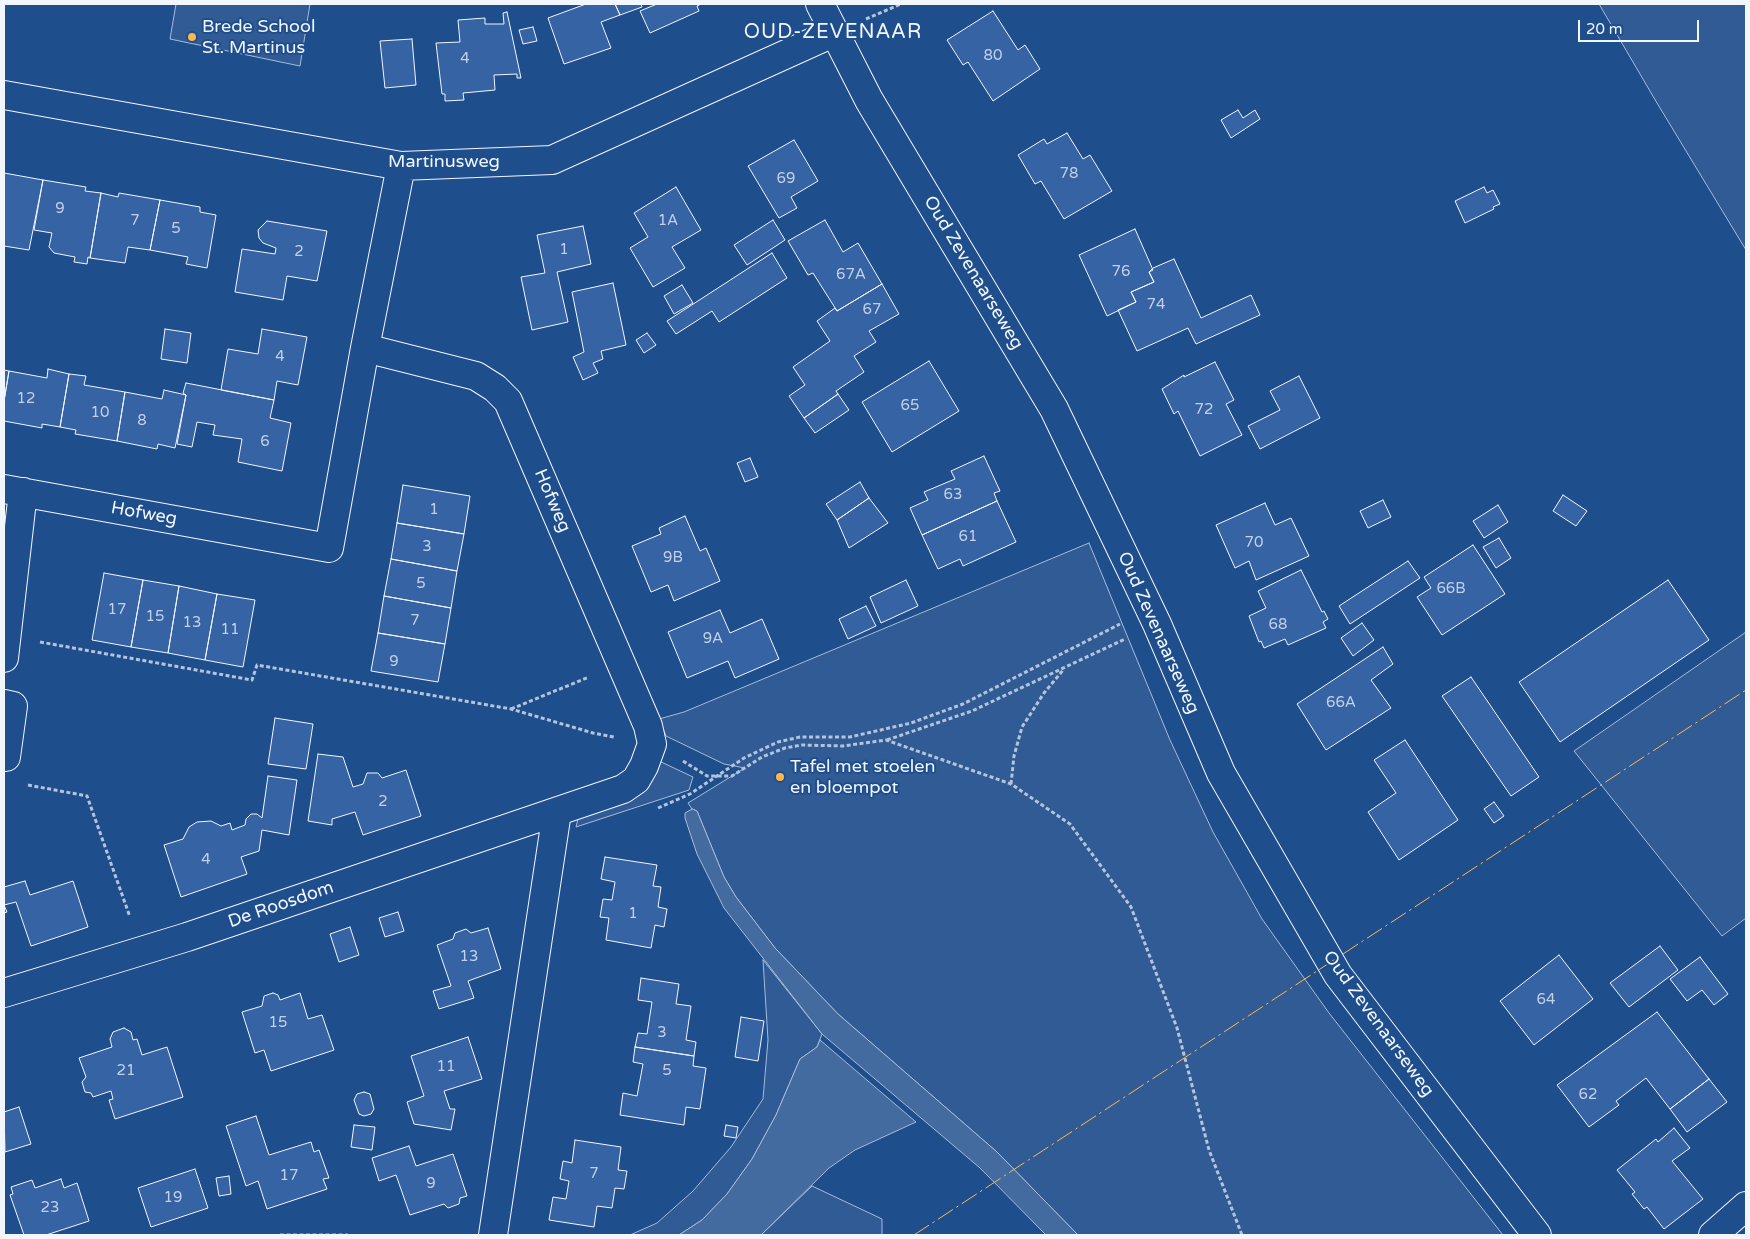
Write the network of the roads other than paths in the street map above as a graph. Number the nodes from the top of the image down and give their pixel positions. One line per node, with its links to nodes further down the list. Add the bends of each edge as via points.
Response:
1 (820, 4): 2 (street, Oud Zevenaarseweg)
2 (833, 33): 4 (street, Martinusweg, via 552,160); 15 (street, Oud Zevenaarseweg, via 869,100 1054,409 1153,616 1221,773 1338,975)
3 (4, 95): 4 (street, Martinusweg)
4 (400, 166): 5 (street, Hofweg)
5 (365, 348): 6 (street, Hofweg, via 329,548); 9 (street, Hofweg, via 476,376 508,401 622,663 648,726)
6 (13, 490): 7 (street, Hofweg)
7 (5, 647)
8 (4, 704): 10 (street, via 13,706)
9 (652, 744): 11 (street, De Roosdom, via 636,780 623,789)
10 (6, 757)
11 (557, 812): 12 (street, De Roosdom, via 141,951); 14 (street)
12 (4, 993)
13 (1746, 1206): 16 (street)
14 (493, 1235)
15 (1537, 1235)
16 (1713, 1235)

